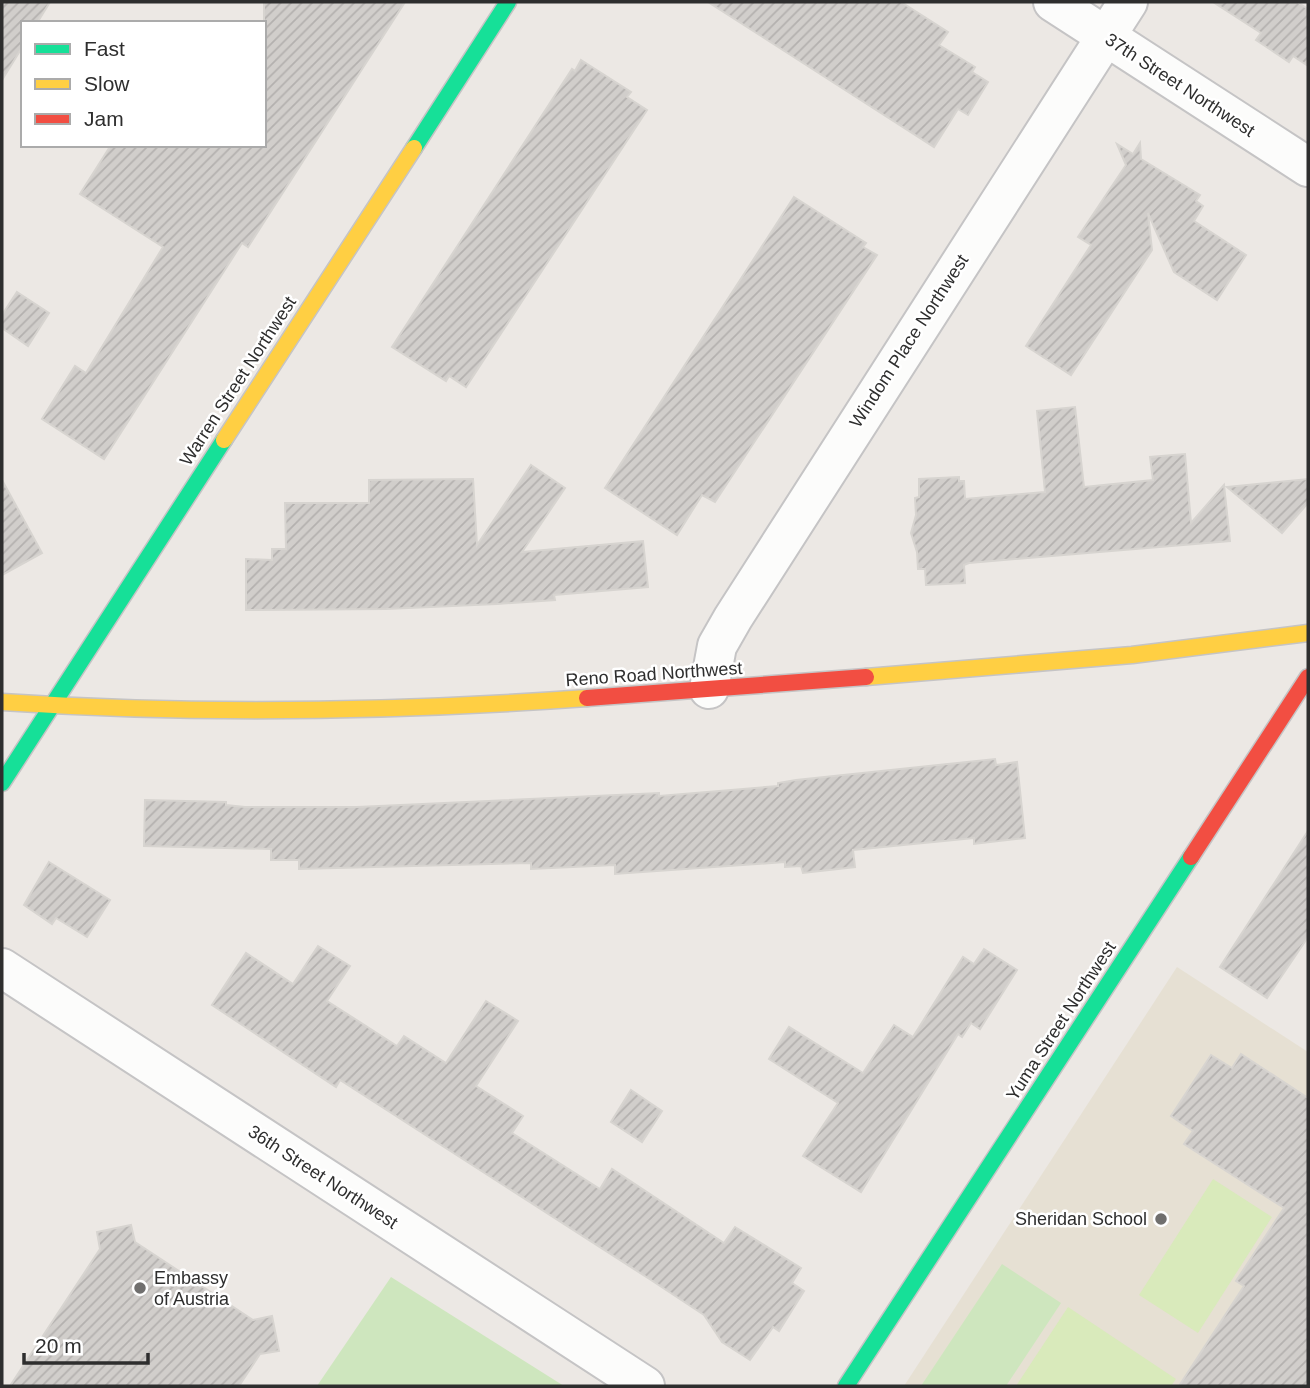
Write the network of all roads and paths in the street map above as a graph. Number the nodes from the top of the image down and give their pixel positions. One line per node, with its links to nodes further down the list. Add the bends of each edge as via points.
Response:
1 (508, 2): 10 (street, Warren Street Northwest)
2 (1053, 2): 4 (street, 37th Street Northwest)
3 (1128, 2): 4 (street, Windom Place Northwest)
4 (1106, 36): 5 (street, 37th Street Northwest); 8 (street, Windom Place Northwest, via 733,618 717,646)
5 (1308, 167)
6 (1308, 633): 8 (street, Reno Road Northwest, via 1131,654)
7 (1308, 677): 14 (street, Yuma Street Northwest)
8 (709, 690): 10 (street, Reno Road Northwest, via 306,713)
9 (2, 702): 10 (street, Reno Road Northwest)
10 (51, 706): 11 (street, Warren Street Northwest)
11 (2, 783)
12 (2, 968): 13 (street, 36th Street Northwest)
13 (645, 1386)
14 (846, 1386)

